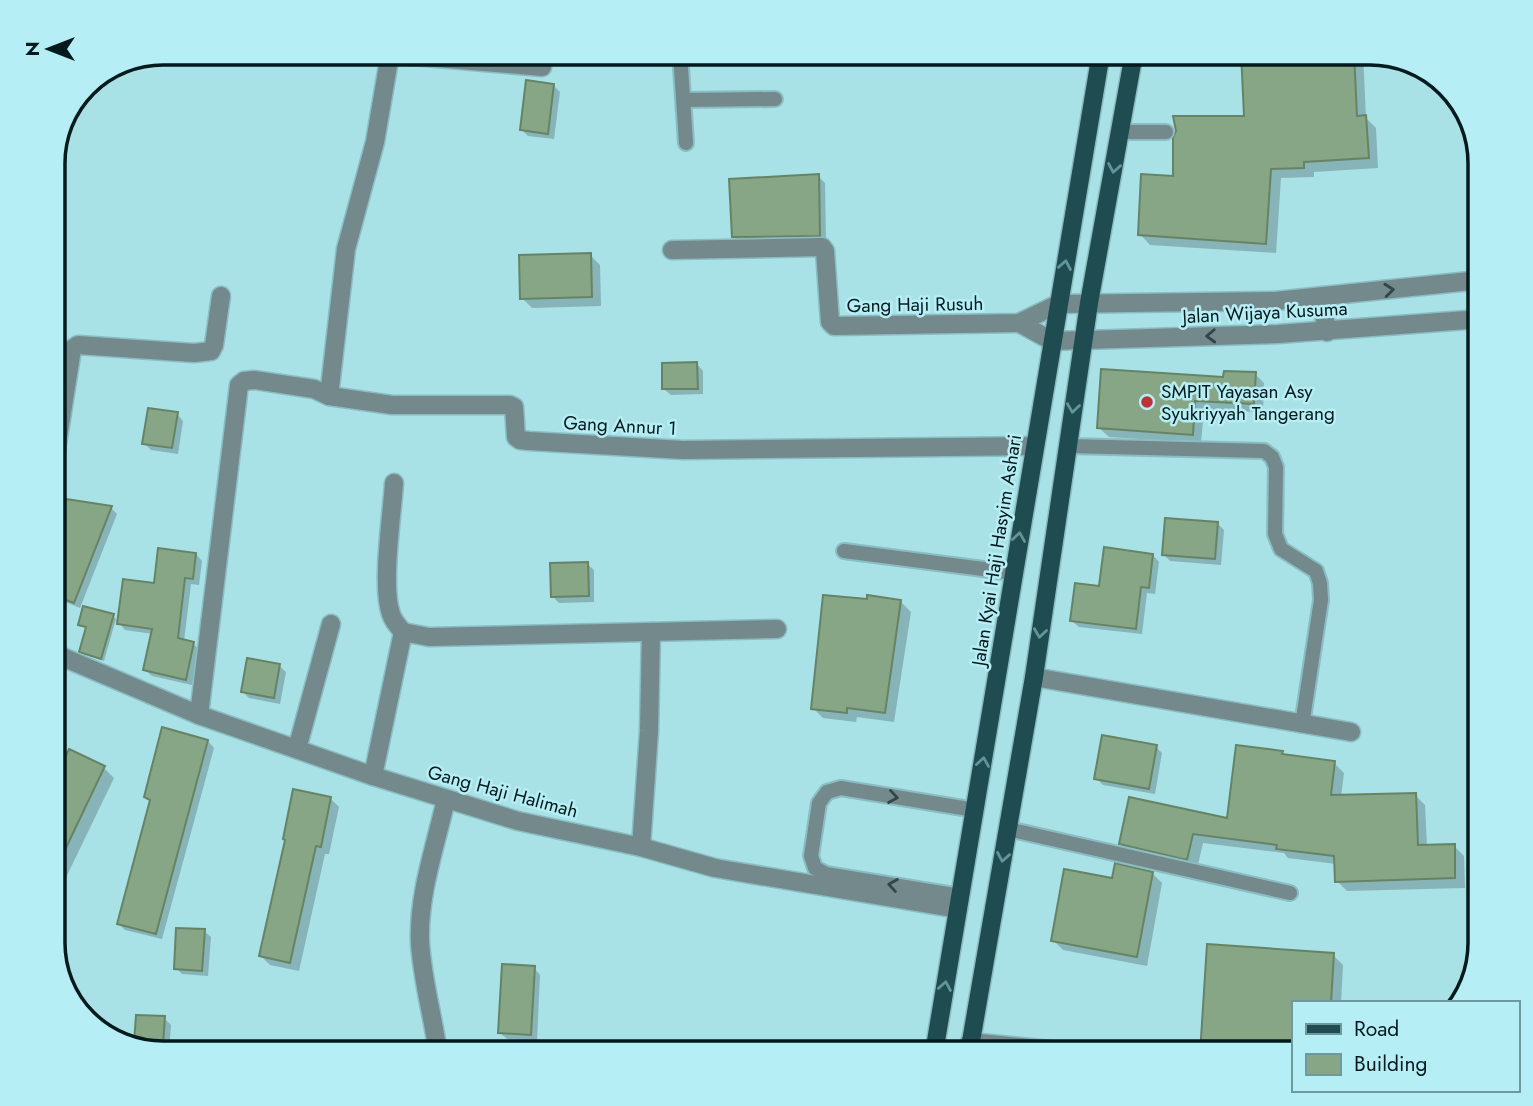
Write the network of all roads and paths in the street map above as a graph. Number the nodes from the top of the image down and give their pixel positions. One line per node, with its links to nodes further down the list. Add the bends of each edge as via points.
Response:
1 (388, 65): 24 (street, via 375,142 346,249)
2 (534, 65): 6 (street)
3 (681, 65): 8 (lane)
4 (1099, 65): 17 (main road, Jalan Kyai Haji Hasyim Ashari, one-way to 4)
5 (1132, 65): 9 (main road)
6 (542, 67)
7 (775, 99): 8 (lane)
8 (684, 100): 11 (lane)
9 (1121, 132): 10 (lane); 16 (main road, one-way to 16)
10 (1166, 132)
11 (687, 143)
12 (672, 250): 19 (street, Gang Haji Rusuh, via 822,247 834,326)
13 (1468, 281): 15 (street, Jalan Wijaya Kusuma, one-way to 13)
14 (221, 296): 23 (street, via 211,352 78,345 72,349)
15 (1321, 298): 16 (street, Jalan Wijaya Kusuma); 20 (street)
16 (1090, 303): 17 (street, Jalan Wijaya Kusuma); 21 (main road)
17 (1058, 304): 19 (street, Gang Haji Rusuh); 22 (main road, Jalan Kyai Haji Hasyim Ashari)
18 (1468, 320): 20 (street, Jalan Wijaya Kusuma)
19 (1019, 323): 22 (street, Gang Haji Rusuh)
20 (1327, 332): 21 (street, Jalan Wijaya Kusuma, one-way to 21)
21 (1083, 340): 22 (street, Jalan Wijaya Kusuma); 26 (main road, one-way to 26)
22 (1052, 341): 25 (main road, Jalan Kyai Haji Hasyim Ashari)
23 (65, 393)
24 (329, 396): 25 (street, Gang Annur 1, via 392,405 510,405 516,412 516,437 529,441 683,450); 36 (street, Gang Annur 1, via 254,380 239,385)
25 (1034, 446): 29 (main road, Jalan Kyai Haji Hasyim Ashari, one-way to 25)
26 (1068, 446): 35 (main road, one-way to 35); 37 (lane, via 1232,449 1264,451 1272,457 1276,467 1275,534 1282,549 1316,571 1320,583)
27 (394, 483): 32 (street, via 387,591 390,612)
28 (844, 551): 29 (lane)
29 (1014, 573): 42 (main road, Jalan Kyai Haji Hasyim Ashari, one-way to 29)
30 (331, 624): 39 (street)
31 (777, 629): 33 (street)
32 (403, 632): 33 (street, via 429,637); 40 (street)
33 (651, 632): 44 (street)
34 (65, 658): 36 (street, Gang Haji Halimah)
35 (1034, 677): 37 (street); 43 (main road)
36 (199, 715): 39 (street, Gang Haji Halimah)
37 (1302, 725): 38 (street)
38 (1351, 732)
39 (297, 749): 40 (street, Gang Haji Halimah)
40 (373, 776): 41 (street, Gang Haji Halimah)
41 (446, 799): 44 (street, Gang Haji Halimah, via 518,821); 47 (street, via 420,927)
42 (975, 810): 46 (main road, Jalan Kyai Haji Hasyim Ashari); 46 (lane, one-way to 42, via 826,874 815,867 811,856 819,803 827,792 841,788)
43 (1008, 829): 45 (lane); 49 (main road, one-way to 49)
44 (641, 847): 46 (street, Gang Haji Halimah, via 715,868)
45 (1290, 893)
46 (959, 903): 48 (main road, Jalan Kyai Haji Hasyim Ashari, one-way to 46)
47 (436, 1041)
48 (936, 1041)
49 (970, 1041)

